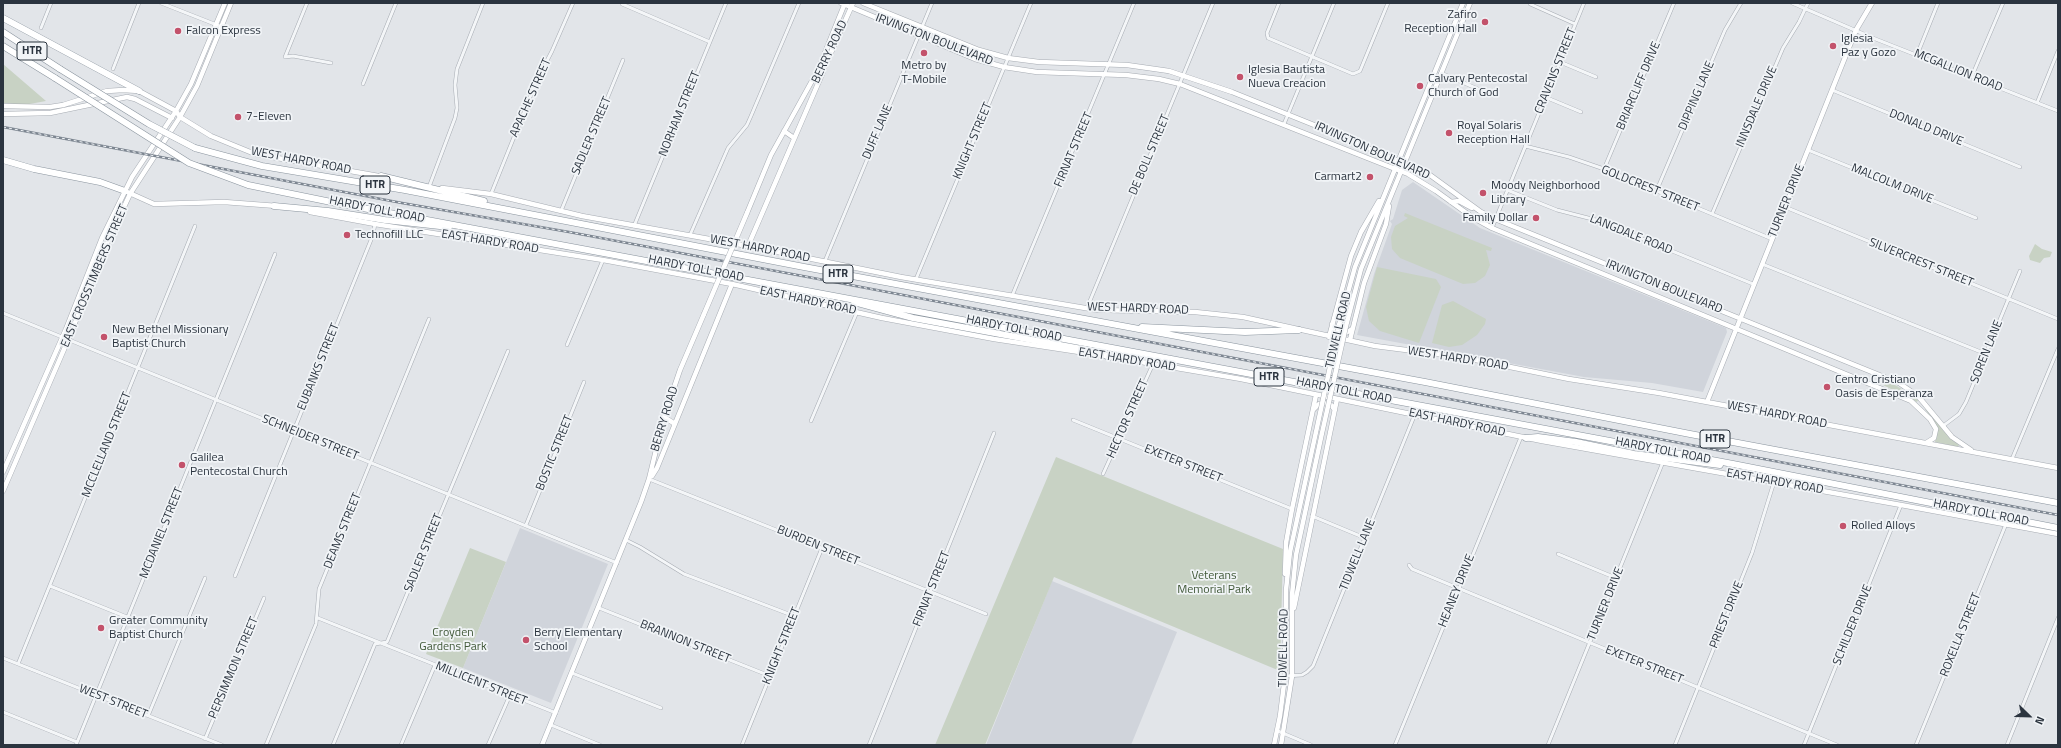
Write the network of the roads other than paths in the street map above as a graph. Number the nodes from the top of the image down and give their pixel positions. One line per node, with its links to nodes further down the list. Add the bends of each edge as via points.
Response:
1 (51, 3): 40 (street)
2 (139, 3): 57 (street)
3 (161, 3): 38 (street)
4 (225, 3): 38 (main road, EAST CROSSTIMBERS STREET)
5 (232, 3): 41 (main road, EAST CROSSTIMBERS STREET)
6 (307, 3): 53 (street, via 285,57 293,56)
7 (396, 3): 66 (street)
8 (483, 3): 99 (street, via 457,69 455,118)
9 (573, 3): 104 (street, APACHE STREET, via 537,80)
10 (726, 3): 45 (street, NORHAM STREET)
11 (799, 3): 120 (street, via 749,120 728,148)
12 (844, 3): 34 (main road, IRVINGTON BOULEVARD); 72 (main road, BERRY ROAD, via 818,70)
13 (863, 3): 39 (main road, IRVINGTON BOULEVARD)
14 (932, 3): 39 (street, DUFF LANE)
15 (1031, 3): 50 (street, KNIGHT STREET)
16 (1134, 3): 54 (street, FIRNAT STREET)
17 (1213, 3): 63 (street, DE BOLL STREET)
18 (1279, 3): 49 (street, via 1267,36 1275,42)
19 (1334, 3): 49 (street)
20 (1388, 3): 49 (street, via 1357,74 1350,74)
21 (1463, 3): 32 (main road); 58 (main road, TIDWELL ROAD)
22 (1530, 3): 37 (street)
23 (1579, 3): 33 (street)
24 (1674, 3): 96 (street, BRIARCLIFF DRIVE)
25 (1741, 3): 103 (street, DIPPING LANE, via 1725,30)
26 (1792, 3): 35 (street, MCGALLION ROAD)
27 (1808, 3): 35 (street, INNSDALE DRIVE)
28 (1872, 3): 42 (main road, TURNER DRIVE)
29 (1938, 3): 48 (street)
30 (2003, 3): 64 (street)
31 (622, 4): 45 (street)
32 (1470, 4): 61 (main road, TIDWELL ROAD)
33 (1584, 4): 37 (street, CRAVENS STREET)
34 (852, 5): 44 (main road, IRVINGTON BOULEVARD); 60 (main road, BERRY ROAD)
35 (1805, 9): 42 (street, MCGALLION ROAD); 111 (street, INNSDALE DRIVE, via 1783,48)
36 (3, 18): 69 (highway)
37 (1575, 24): 52 (street, CRAVENS STREET)
38 (215, 25): 41 (street); 56 (main road, EAST CROSSTIMBERS STREET)
39 (922, 27): 44 (street, DUFF LANE); 50 (main road, IRVINGTON BOULEVARD, via 979,50)
40 (41, 28)
41 (222, 28): 59 (main road, EAST CROSSTIMBERS STREET)
42 (1856, 30): 48 (street, MCGALLION ROAD); 68 (main road, TURNER DRIVE)
43 (3, 32): 112 (highway, HARDY TOLL ROAD / HTR, bridge, via 149,124 195,148 262,166)
44 (918, 36): 55 (main road, IRVINGTON BOULEVARD, via 974,59); 129 (street, DUFF LANE)
45 (710, 42): 117 (street, NORHAM STREET)
46 (3, 46): 119 (highway, HARDY TOLL ROAD / HTR, bridge, via 189,163 248,185)
47 (2058, 50): 73 (street)
48 (1917, 55): 64 (street, MCGALLION ROAD)
49 (1312, 57): 81 (street)
50 (1008, 58): 54 (main road, IRVINGTON BOULEVARD, via 1039,62); 55 (street, KNIGHT STREET)
51 (623, 60): 109 (street, SADLER STREET)
52 (1560, 62): 65 (street); 71 (street, CRAVENS STREET)
53 (331, 63)
54 (1109, 64): 62 (street, FIRNAT STREET); 63 (main road, IRVINGTON BOULEVARD, via 1148,67)
55 (1004, 67): 62 (main road, IRVINGTON BOULEVARD, via 1037,72); 136 (street, KNIGHT STREET)
56 (197, 68): 59 (main road); 75 (main road, EAST CROSSTIMBERS STREET)
57 (113, 69)
58 (1436, 71): 61 (street); 77 (main road, TIDWELL ROAD)
59 (203, 72): 82 (main road, EAST CROSSTIMBERS STREET)
60 (823, 72): 72 (main road, BERRY ROAD); 87 (main road)
61 (1441, 73): 70 (street); 80 (main road, TIDWELL ROAD)
62 (1105, 74): 67 (main road, IRVINGTON BOULEVARD, via 1159,79); 141 (street, FIRNAT STREET)
63 (1183, 75): 67 (street, DE BOLL STREET); 81 (main road, IRVINGTON BOULEVARD)
64 (1972, 76): 73 (street, MCGALLION ROAD)
65 (1596, 77)
66 (363, 84)
67 (1180, 84): 84 (main road, IRVINGTON BOULEVARD); 144 (street, DE BOLL STREET)
68 (1832, 90): 90 (main road, TURNER DRIVE); 94 (street, DONALD DRIVE)
69 (139, 91): 74 (main road, via 107,92 39,108); 75 (main road)
70 (1485, 92)
71 (1545, 97): 78 (street); 88 (street, CRAVENS STREET)
72 (804, 98): 85 (main road, BERRY ROAD)
73 (2037, 102): 76 (street, MCGALLION ROAD)
74 (3, 106)
75 (176, 111): 82 (main road); 83 (main road, EAST CROSSTIMBERS STREET)
76 (2058, 111)
77 (1418, 112): 80 (main road); 92 (main road, TIDWELL ROAD)
78 (1580, 112)
79 (3, 114): 83 (main road, via 64,112 127,97)
80 (1424, 114): 93 (main road, TIDWELL ROAD)
81 (1288, 115): 84 (street); 86 (main road, IRVINGTON BOULEVARD)
82 (180, 117): 83 (main road); 98 (main road, WEST HARDY ROAD, via 220,140 254,154); 102 (main road, EAST CROSSTIMBERS STREET)
83 (171, 118): 102 (main road, EAST CROSSTIMBERS STREET)
84 (1284, 124): 89 (main road, IRVINGTON BOULEVARD)
85 (784, 131): 87 (main road); 182 (main road, BERRY ROAD, bridge, via 680,370)
86 (1343, 137): 89 (main road); 92 (main road, IRVINGTON BOULEVARD)
87 (794, 138): 125 (main road)
88 (1525, 146): 96 (street, GOLDCREST STREET, via 1562,155); 101 (street, CRAVENS STREET)
89 (1340, 147): 95 (main road, IRVINGTON BOULEVARD)
90 (1808, 150): 108 (main road, TURNER DRIVE); 113 (street, MALCOLM DRIVE)
91 (3, 160): 102 (highway, via 100,182)
92 (1398, 160): 93 (main road, IRVINGTON BOULEVARD); 95 (main road, TIDWELL ROAD)
93 (1404, 163): 97 (main road, TIDWELL ROAD); 110 (main road, IRVINGTON BOULEVARD, via 1430,175)
94 (2020, 167)
95 (1394, 169): 97 (main road, IRVINGTON BOULEVARD); 100 (main road, TIDWELL ROAD)
96 (1604, 170): 103 (street, GOLDCREST STREET)
97 (1401, 171): 105 (main road, TIDWELL ROAD); 106 (main road, IRVINGTON BOULEVARD)
98 (381, 176): 99 (main road, WEST HARDY ROAD); 112 (highway)
99 (429, 187): 104 (main road, WEST HARDY ROAD)
100 (1386, 189): 150 (main road, via 1361,232 1351,256); 225 (main road, TIDWELL ROAD, bridge, via 1355,267 1339,325 1290,552)
101 (1507, 190): 114 (street, CRAVENS STREET); 138 (street, LANGDALE ROAD, via 1557,210 1596,220)
102 (128, 192): 107 (main road, EAST HARDY ROAD, via 144,201 166,205 224,202); 121 (main road, EAST CROSSTIMBERS STREET); 123 (main road, EAST CROSSTIMBERS STREET)
103 (1656, 192): 111 (street, GOLDCREST STREET)
104 (490, 194): 109 (main road, WEST HARDY ROAD)
105 (1391, 195): 153 (main road, via 1386,224 1364,283); 234 (main road, TIDWELL ROAD, bridge, via 1362,269 1346,326 1296,554)
106 (1451, 202): 110 (main road, via 1459,201); 118 (main road, IRVINGTON BOULEVARD)
107 (274, 206): 115 (main road, EAST HARDY ROAD); 119 (highway)
108 (1785, 207): 122 (main road, TURNER DRIVE); 142 (street, SILVERCREST STREET)
109 (561, 211): 117 (main road, WEST HARDY ROAD)
110 (1481, 212): 114 (main road, IRVINGTON BOULEVARD)
111 (1712, 214): 122 (street, GOLDCREST STREET)
112 (555, 218): 151 (highway, HARDY TOLL ROAD / HTR)
113 (1976, 218)
114 (1495, 219): 118 (street, CRAVENS STREET); 124 (main road, IRVINGTON BOULEVARD)
115 (375, 224): 128 (main road, EAST HARDY ROAD); 187 (street, EUBANKS STREET, via 373,235)
116 (195, 226): 167 (street, MCCLELLAND STREET)
117 (634, 226): 120 (main road, WEST HARDY ROAD)
118 (1492, 228): 126 (main road, IRVINGTON BOULEVARD)
119 (480, 230): 139 (highway, HARDY TOLL ROAD / HTR)
120 (690, 235): 125 (main road, WEST HARDY ROAD)
121 (102, 238): 123 (main road); 133 (main road, EAST CROSSTIMBERS STREET)
122 (1772, 239): 131 (main road, TURNER DRIVE)
123 (108, 241): 135 (main road, EAST CROSSTIMBERS STREET)
124 (1550, 241): 126 (main road); 130 (main road, IRVINGTON BOULEVARD)
125 (748, 246): 129 (main road, WEST HARDY ROAD)
126 (1547, 251): 134 (main road, IRVINGTON BOULEVARD)
127 (275, 254): 175 (street, MCDANIEL STREET)
128 (603, 260): 137 (main road, EAST HARDY ROAD); 160 (street)
129 (824, 261): 136 (main road, WEST HARDY ROAD)
130 (1605, 263): 134 (main road); 140 (main road, IRVINGTON BOULEVARD)
131 (1762, 264): 138 (main road, TURNER DRIVE); 164 (street)
132 (2020, 271): 142 (street, SOREN LANE)
133 (88, 272): 135 (main road); 155 (main road, EAST CROSSTIMBERS STREET)
134 (1602, 273): 143 (main road, IRVINGTON BOULEVARD)
135 (94, 274): 158 (main road, EAST CROSSTIMBERS STREET)
136 (916, 279): 141 (main road, WEST HARDY ROAD)
137 (732, 284): 145 (main road, EAST HARDY ROAD); 185 (main road)
138 (1753, 284): 147 (main road, TURNER DRIVE)
139 (806, 290): 165 (highway, via 913,318 1098,352); 198 (highway, HARDY TOLL ROAD / HTR)
140 (1673, 292): 143 (main road); 147 (main road, IRVINGTON BOULEVARD)
141 (1012, 296): 144 (main road, WEST HARDY ROAD)
142 (2009, 298): 149 (street, SILVERCREST STREET); 164 (street, SOREN LANE)
143 (1670, 301): 152 (main road, IRVINGTON BOULEVARD)
144 (1087, 308): 154 (main road, WEST HARDY ROAD, via 1223,314)
145 (857, 312): 165 (main road, EAST HARDY ROAD, via 994,339); 184 (street)
146 (3, 313): 155 (street, SCHNEIDER STREET)
147 (1740, 318): 152 (main road, TURNER DRIVE); 157 (main road, IRVINGTON BOULEVARD)
148 (429, 319): 197 (street, DEAMS STREET)
149 (2058, 319)
150 (1332, 324): 153 (main road, via 1342,333); 156 (main road)
151 (1122, 327): 154 (highway, via 1245,332); 206 (highway, HARDY TOLL ROAD / HTR)
152 (1736, 328): 161 (main road, IRVINGTON BOULEVARD); 177 (main road, TURNER DRIVE)
153 (1352, 329): 159 (main road)
154 (1299, 330): 156 (main road, WEST HARDY ROAD)
155 (62, 337): 158 (street, SCHNEIDER STREET); 169 (main road, EAST CROSSTIMBERS STREET)
156 (1329, 337): 159 (main road, WEST HARDY ROAD)
157 (1790, 339): 161 (main road); 168 (main road, IRVINGTON BOULEVARD)
158 (68, 340): 167 (street, SCHNEIDER STREET); 172 (main road, EAST CROSSTIMBERS STREET)
159 (1350, 340): 177 (main road, WEST HARDY ROAD, via 1375,346 1460,357 1569,379)
160 (568, 345)
161 (1786, 348): 171 (main road, IRVINGTON BOULEVARD)
162 (2058, 349): 195 (street)
163 (508, 351): 205 (street, SADLER STREET)
164 (1986, 354): 186 (street, SOREN LANE, via 1963,409 1952,421)
165 (1109, 357): 166 (main road, EAST HARDY ROAD)
166 (1153, 364): 173 (main road, EAST HARDY ROAD); 189 (street, HECTOR STREET)
167 (139, 368): 175 (street, SCHNEIDER STREET); 223 (street, MCCLELLAND STREET)
168 (1874, 374): 171 (main road); 176 (main road, IRVINGTON BOULEVARD, via 1899,383)
169 (42, 382): 172 (main road); 193 (main road, EAST CROSSTIMBERS STREET)
170 (584, 382): 211 (street, BOSTIC STREET)
171 (1871, 383): 178 (main road, IRVINGTON BOULEVARD)
172 (49, 385): 194 (main road, EAST CROSSTIMBERS STREET)
173 (1316, 395): 174 (main road, EAST HARDY ROAD); 179 (main road)
174 (1337, 399): 180 (main road); 181 (main road, EAST HARDY ROAD)
175 (216, 400): 187 (street, SCHNEIDER STREET); 231 (street, MCDANIEL STREET)
176 (1923, 401): 178 (main road); 186 (main road, IRVINGTON BOULEVARD)
177 (1707, 402): 191 (main road, WEST HARDY ROAD)
178 (1918, 406): 191 (main road, IRVINGTON BOULEVARD, via 1936,429 1934,438)
179 (1312, 410): 180 (main road, via 1324,403 1331,405); 208 (main road)
180 (1334, 410): 209 (main road)
181 (1415, 414): 190 (main road, EAST HARDY ROAD); 214 (street, TIDWELL LANE)
182 (664, 417): 185 (main road); 202 (main road, BERRY ROAD)
183 (1074, 420): 189 (street, EXETER STREET)
184 (811, 421)
185 (675, 424): 202 (main road)
186 (1943, 426): 192 (main road, IRVINGTON BOULEVARD, via 1958,441)
187 (293, 432): 197 (street, SCHNEIDER STREET); 220 (street, EUBANKS STREET)
188 (994, 434): 226 (street, FIRNAT STREET)
189 (1118, 438): 201 (street, HECTOR STREET); 208 (street, EXETER STREET)
190 (1523, 438): 196 (main road, EAST HARDY ROAD); 198 (highway, via 1538,437 1576,442 1634,454 1711,465); 224 (street, HEANEY DRIVE)
191 (1926, 443): 192 (main road, WEST HARDY ROAD)
192 (1973, 450): 195 (main road, WEST HARDY ROAD)
193 (12, 452): 194 (main road); 200 (main road, EAST CROSSTIMBERS STREET)
194 (19, 455): 204 (main road, EAST CROSSTIMBERS STREET)
195 (2012, 459): 199 (main road, WEST HARDY ROAD)
196 (1663, 462): 203 (main road, EAST HARDY ROAD); 222 (street, TURNER DRIVE)
197 (370, 463): 205 (street, SCHNEIDER STREET); 232 (street, DEAMS STREET, via 319,589)
198 (1733, 464): 212 (highway, HARDY TOLL ROAD / HTR)
199 (2058, 468)
200 (3, 472)
201 (1103, 474)
202 (650, 479): 215 (main road, BERRY ROAD); 216 (street, BURDEN STREET)
203 (1774, 482): 207 (main road, EAST HARDY ROAD); 244 (street, PRIEST DRIVE, via 1752,553)
204 (3, 491)
205 (448, 495): 211 (street, SCHNEIDER STREET); 235 (street, SADLER STREET, via 387,642)
206 (2058, 503)
207 (1901, 504): 210 (main road, EAST HARDY ROAD); 254 (street, SCHILDER DRIVE)
208 (1292, 509): 225 (main road, via 1286,543)
209 (1312, 516): 214 (street); 234 (main road)
210 (2006, 524): 213 (main road, EAST HARDY ROAD); 275 (street, ROXELLA STREET)
211 (526, 525): 218 (street, SCHNEIDER STREET)
212 (2058, 528)
213 (2058, 534)
214 (1365, 538): 243 (street, TIDWELL LANE, via 1313,666 1305,674)
215 (626, 540): 218 (main road, BERRY ROAD); 230 (street, via 684,574)
216 (822, 548): 226 (street, BURDEN STREET); 230 (street, KNIGHT STREET)
217 (1558, 554): 222 (street)
218 (617, 563): 228 (main road, BERRY ROAD)
219 (1409, 565): 224 (street, EXETER STREET, via 1412,569)
220 (235, 576)
221 (205, 578): 250 (street)
222 (1616, 578): 236 (street, TURNER DRIVE)
223 (50, 586): 231 (street); 238 (street, MCCLELLAND STREET)
224 (1458, 588): 236 (street, EXETER STREET); 270 (street, HEANEY DRIVE)
225 (1286, 590): 242 (main road, TIDWELL ROAD)
226 (931, 592): 229 (street, BURDEN STREET); 257 (street, FIRNAT STREET)
227 (264, 598): 255 (street, PERSIMMON STREET)
228 (599, 608): 240 (main road, BERRY ROAD); 241 (street, BRANNON STREET)
229 (986, 614)
230 (794, 616): 241 (street, KNIGHT STREET)
231 (127, 617): 245 (street, MCDANIEL STREET)
232 (318, 618): 235 (street, MILLICENT STREET); 259 (street, DEAMS STREET)
233 (2058, 618): 276 (street)
234 (1291, 627): 243 (main road, TIDWELL ROAD)
235 (381, 642): 239 (street, MILLICENT STREET); 260 (street, SADLER STREET, via 375,644)
236 (1590, 642): 244 (street, EXETER STREET); 271 (street, TURNER DRIVE)
237 (3, 658): 238 (street, WEST STREET)
238 (18, 664): 245 (street, WEST STREET)
239 (435, 665): 246 (street, MILLICENT STREET); 261 (street)
240 (572, 673): 247 (street); 249 (main road, BERRY ROAD)
241 (770, 676): 265 (street, KNIGHT STREET)
242 (1285, 676): 243 (street, TIDWELL LANE); 252 (main road, TIDWELL ROAD)
243 (1292, 676): 253 (main road, TIDWELL ROAD)
244 (1698, 687): 254 (street, EXETER STREET); 272 (street, PRIEST DRIVE)
245 (96, 695): 250 (street, WEST STREET); 256 (street, MCDANIEL STREET)
246 (510, 695): 249 (street, MILLICENT STREET); 262 (street)
247 (661, 708)
248 (3, 712): 256 (street)
249 (556, 713): 251 (main road, BERRY ROAD)
250 (148, 716): 255 (street, WEST STREET)
251 (551, 725): 263 (main road, BERRY ROAD); 264 (street)
252 (1278, 731): 253 (street); 267 (main road, TIDWELL ROAD)
253 (1284, 734): 268 (main road, TIDWELL ROAD); 269 (street)
254 (1809, 734): 273 (street, SCHILDER DRIVE); 274 (street, EXETER STREET)
255 (205, 739): 258 (street, WEST STREET)
256 (77, 743)
257 (869, 744): 266 (street)
258 (222, 745)
259 (266, 745)
260 (334, 745)
261 (401, 745)
262 (488, 745)
263 (542, 745)
264 (600, 745)
265 (742, 745)
266 (875, 745)
267 (1274, 745)
268 (1281, 745)
269 (1311, 745)
270 (1395, 745)
271 (1548, 745)
272 (1674, 745)
273 (1804, 745)
274 (1837, 745)
275 (1916, 745)
276 (2007, 745)

